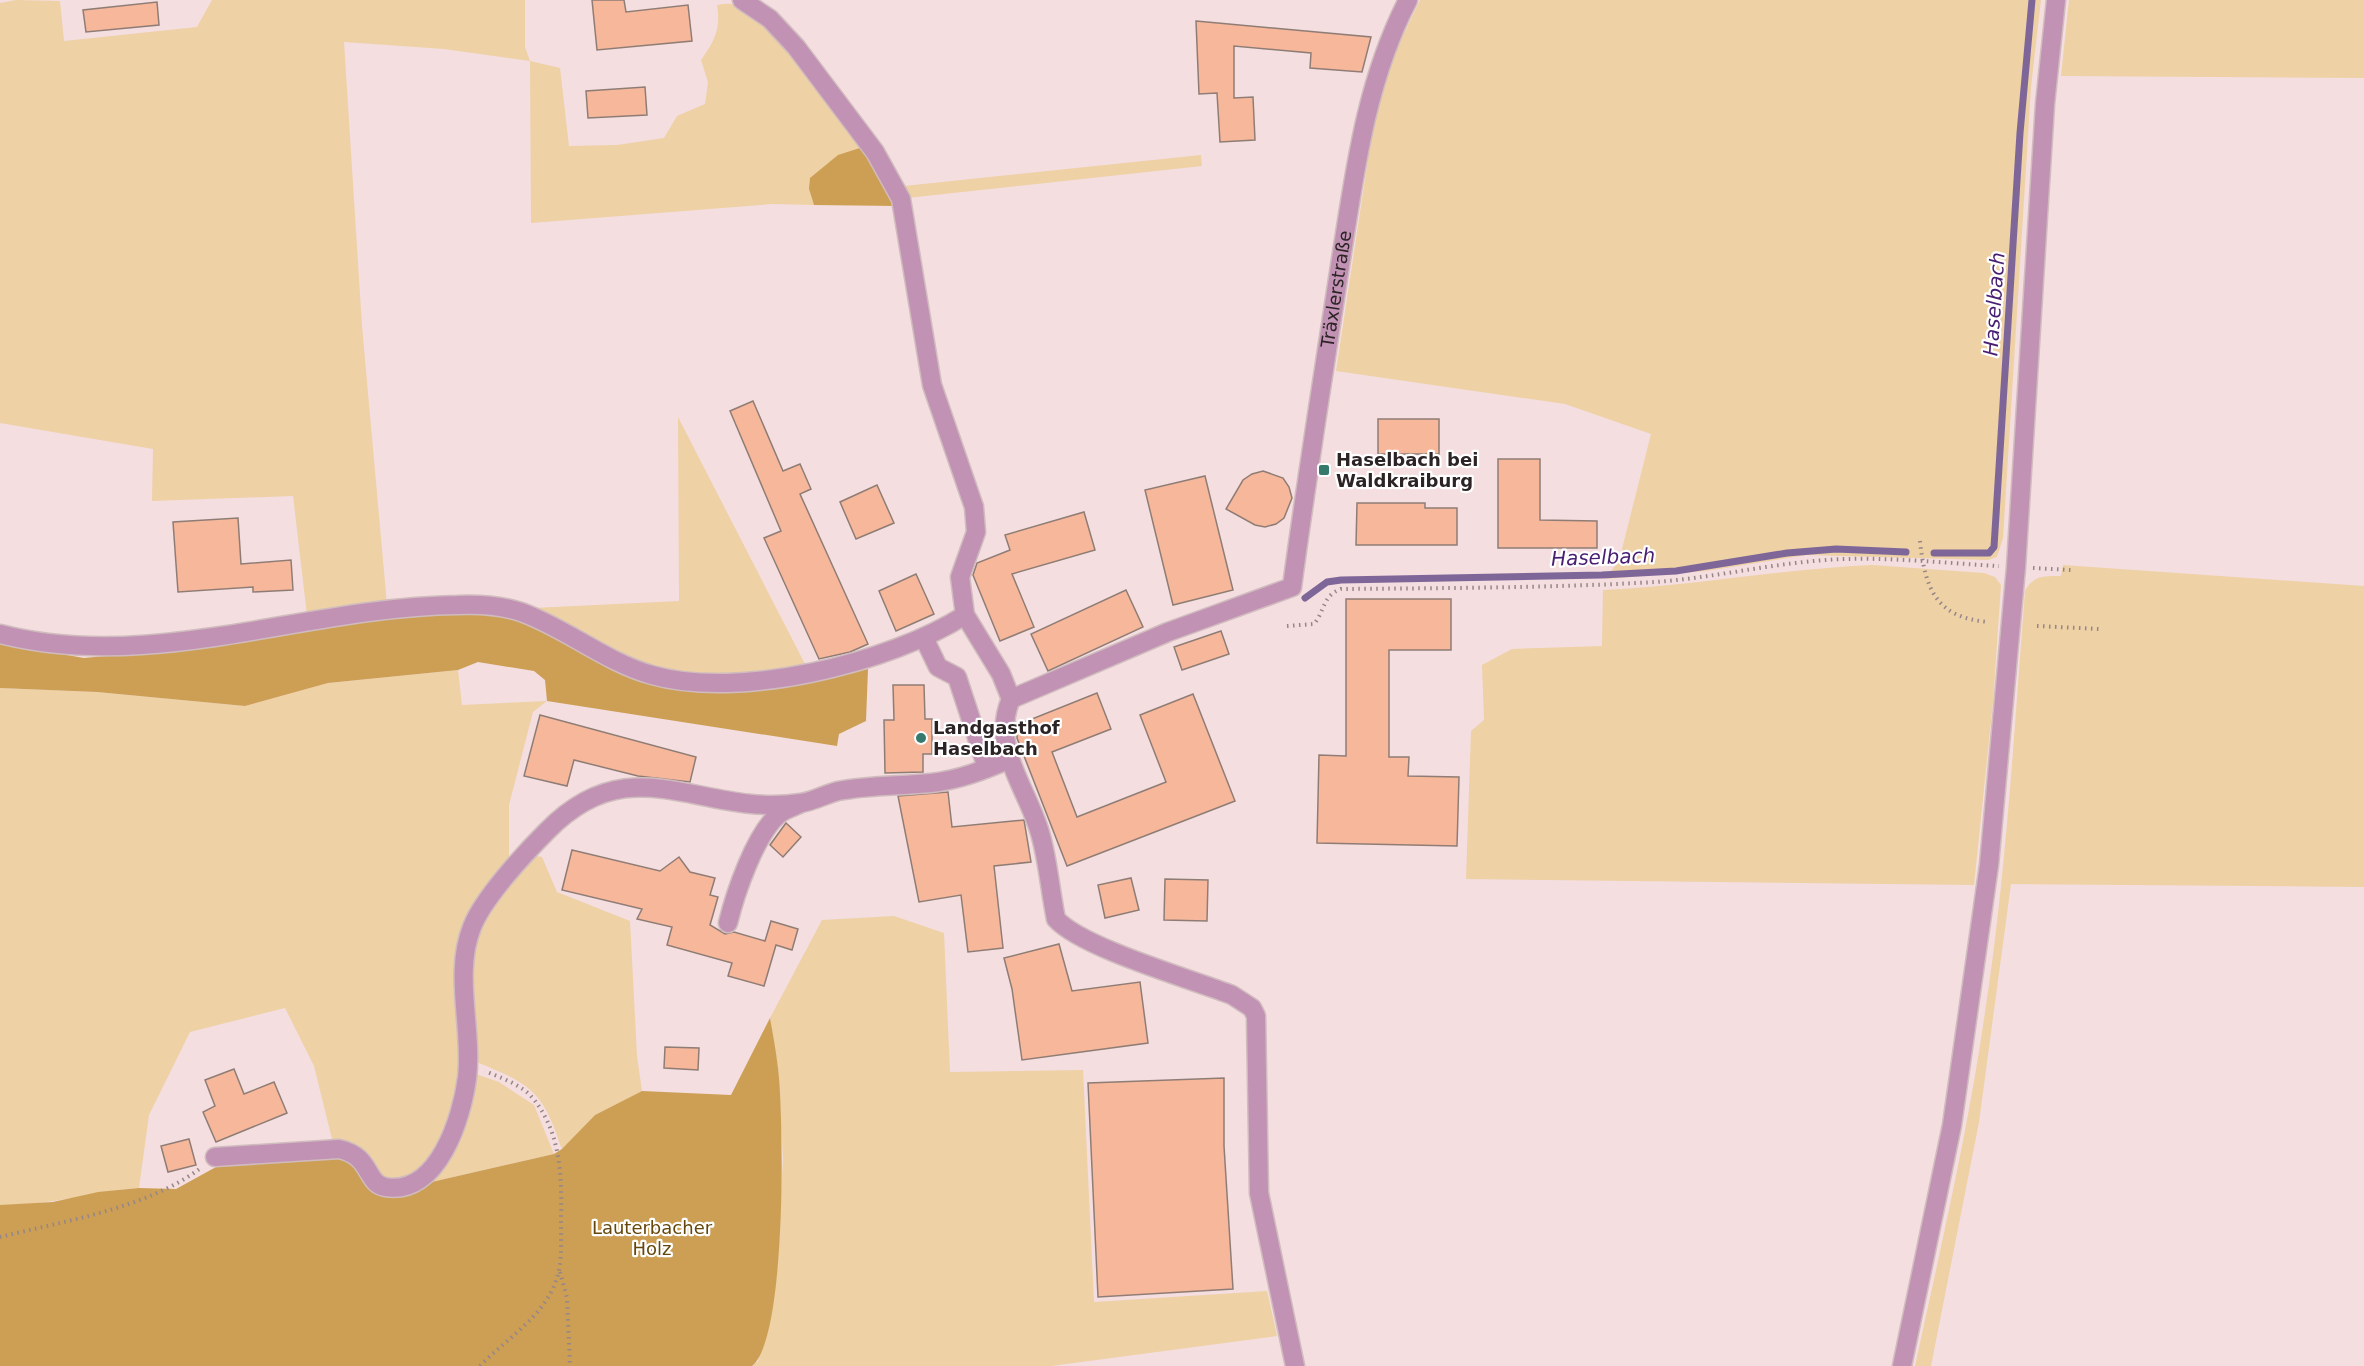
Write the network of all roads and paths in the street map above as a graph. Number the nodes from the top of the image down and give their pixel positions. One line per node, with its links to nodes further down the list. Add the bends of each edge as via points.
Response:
1 (742, 0): 8 (street, via 770,19 796,47 875,152 901,199 932,385 974,507 976,532 960,576)
2 (1408, 0): 15 (street, Träxlerstraße, via 1379,67 1355,161 1292,587 1168,632)
3 (2056, 0): 6 (street, via 2045,104)
4 (1920, 541): 5 (path)
5 (1922, 562): 6 (path); 9 (path, via 1926,580 1943,606 1969,620); 10 (path, via 1786,563 1693,579 1594,585 1341,589 1332,592 1314,624)
6 (2016, 567): 7 (path); 27 (street, via 1974,984 1952,1125)
7 (2071, 570)
8 (965, 615): 14 (street); 15 (street, via 1001,674)
9 (1989, 622)
10 (1287, 626)
11 (2037, 626): 12 (path)
12 (2099, 629)
13 (0, 634): 14 (street, via 48,645 118,646 177,642 391,609 486,605 521,612 651,675 729,682 818,671)
14 (924, 638): 17 (street, via 938,667 957,677)
15 (1011, 699): 16 (street, via 1003,719)
16 (1010, 759): 17 (street); 26 (street, via 1040,833 1056,919 1062,926 1089,941 1232,995 1252,1008 1256,1016 1259,1193)
17 (987, 768): 18 (street, via 931,783 837,792)
18 (801, 803): 19 (street, via 779,814 767,829 736,891); 20 (street, via 720,800 649,786 613,789 567,811 528,852 472,925 466,952)
19 (728, 923)
20 (467, 1064): 21 (street, via 467,1079 446,1150 426,1177 413,1184 377,1184 364,1162 352,1152 339,1149); 23 (path, via 528,1093 549,1125 561,1166)
21 (214, 1157): 22 (path, via 190,1176 154,1193 104,1211)
22 (0, 1237)
23 (560, 1272): 24 (path, via 539,1309); 25 (path, via 567,1298)
24 (480, 1366)
25 (570, 1366)
26 (1295, 1366)
27 (1902, 1366)

